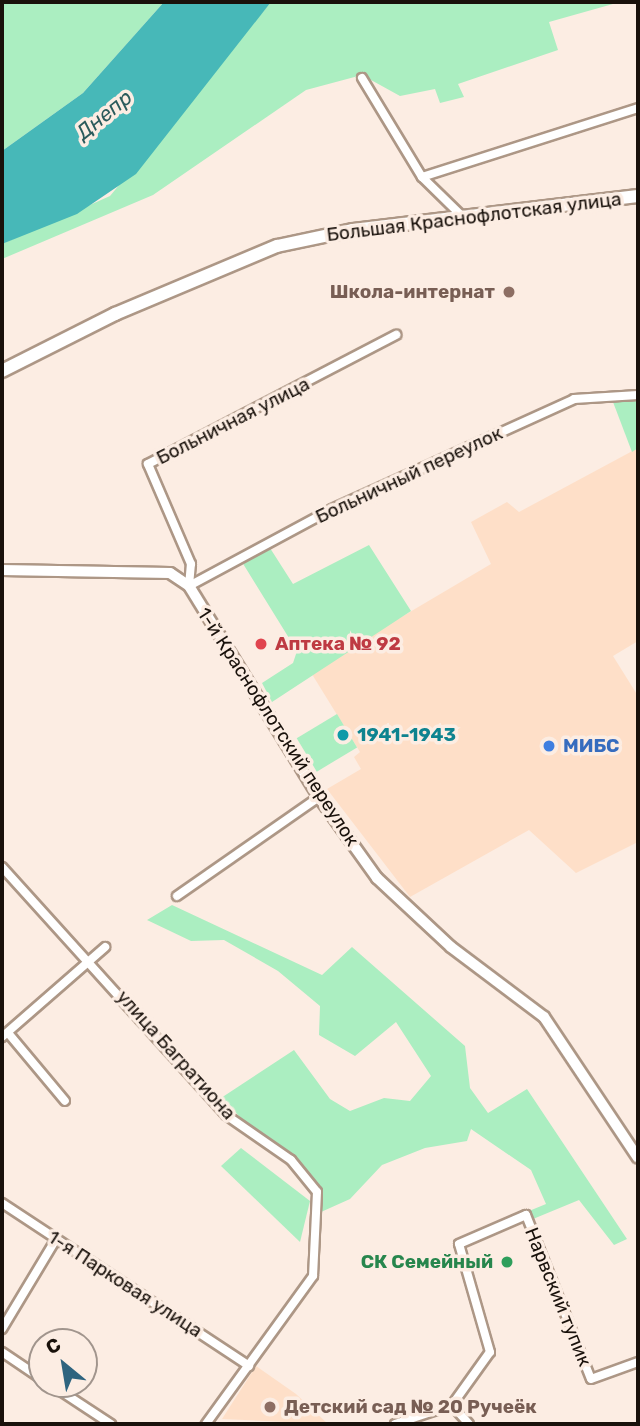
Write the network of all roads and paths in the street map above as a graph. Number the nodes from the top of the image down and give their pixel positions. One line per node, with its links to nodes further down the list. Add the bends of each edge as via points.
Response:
1 (362, 78): 3 (street)
2 (638, 108): 3 (street)
3 (422, 177): 5 (street)
4 (638, 196): 5 (main road, Большая Краснофлотская улица)
5 (463, 217): 7 (main road, Большая Краснофлотская улица, via 277,246 115,314)
6 (396, 335): 10 (street, Больничная улица, via 148,464 191,564)
7 (2, 371)
8 (638, 395): 10 (street, Больничный переулок, via 575,399 332,509)
9 (2, 570): 10 (street, 1-й Краснофлотский переулок, via 170,573)
10 (189, 586): 11 (street, 1-й Краснофлотский переулок)
11 (319, 797): 13 (street); 18 (street, 1-й Краснофлотский переулок, via 401,905 561,1036)
12 (2, 867): 15 (street, улица Багратиона)
13 (177, 895)
14 (105, 947): 15 (street)
15 (90, 960): 16 (street); 24 (street, улица Багратиона, via 226,1115 291,1160 317,1192 313,1276)
16 (5, 1035): 17 (street)
17 (65, 1101)
18 (638, 1158)
19 (2, 1203): 20 (street, 1-я Парковая улица)
20 (56, 1238): 21 (street); 24 (street, 1-я Парковая улица)
21 (2, 1329)
22 (2, 1352): 25 (street)
23 (638, 1362): 27 (street, Нарвский тупик, via 591,1379 526,1215 459,1244 490,1352)
24 (249, 1366): 29 (street, улица Багратиона)
25 (28, 1370)
26 (71, 1398): 28 (street)
27 (452, 1405): 30 (street); 31 (street)
28 (111, 1424)
29 (206, 1424)
30 (395, 1424)
31 (469, 1424)

